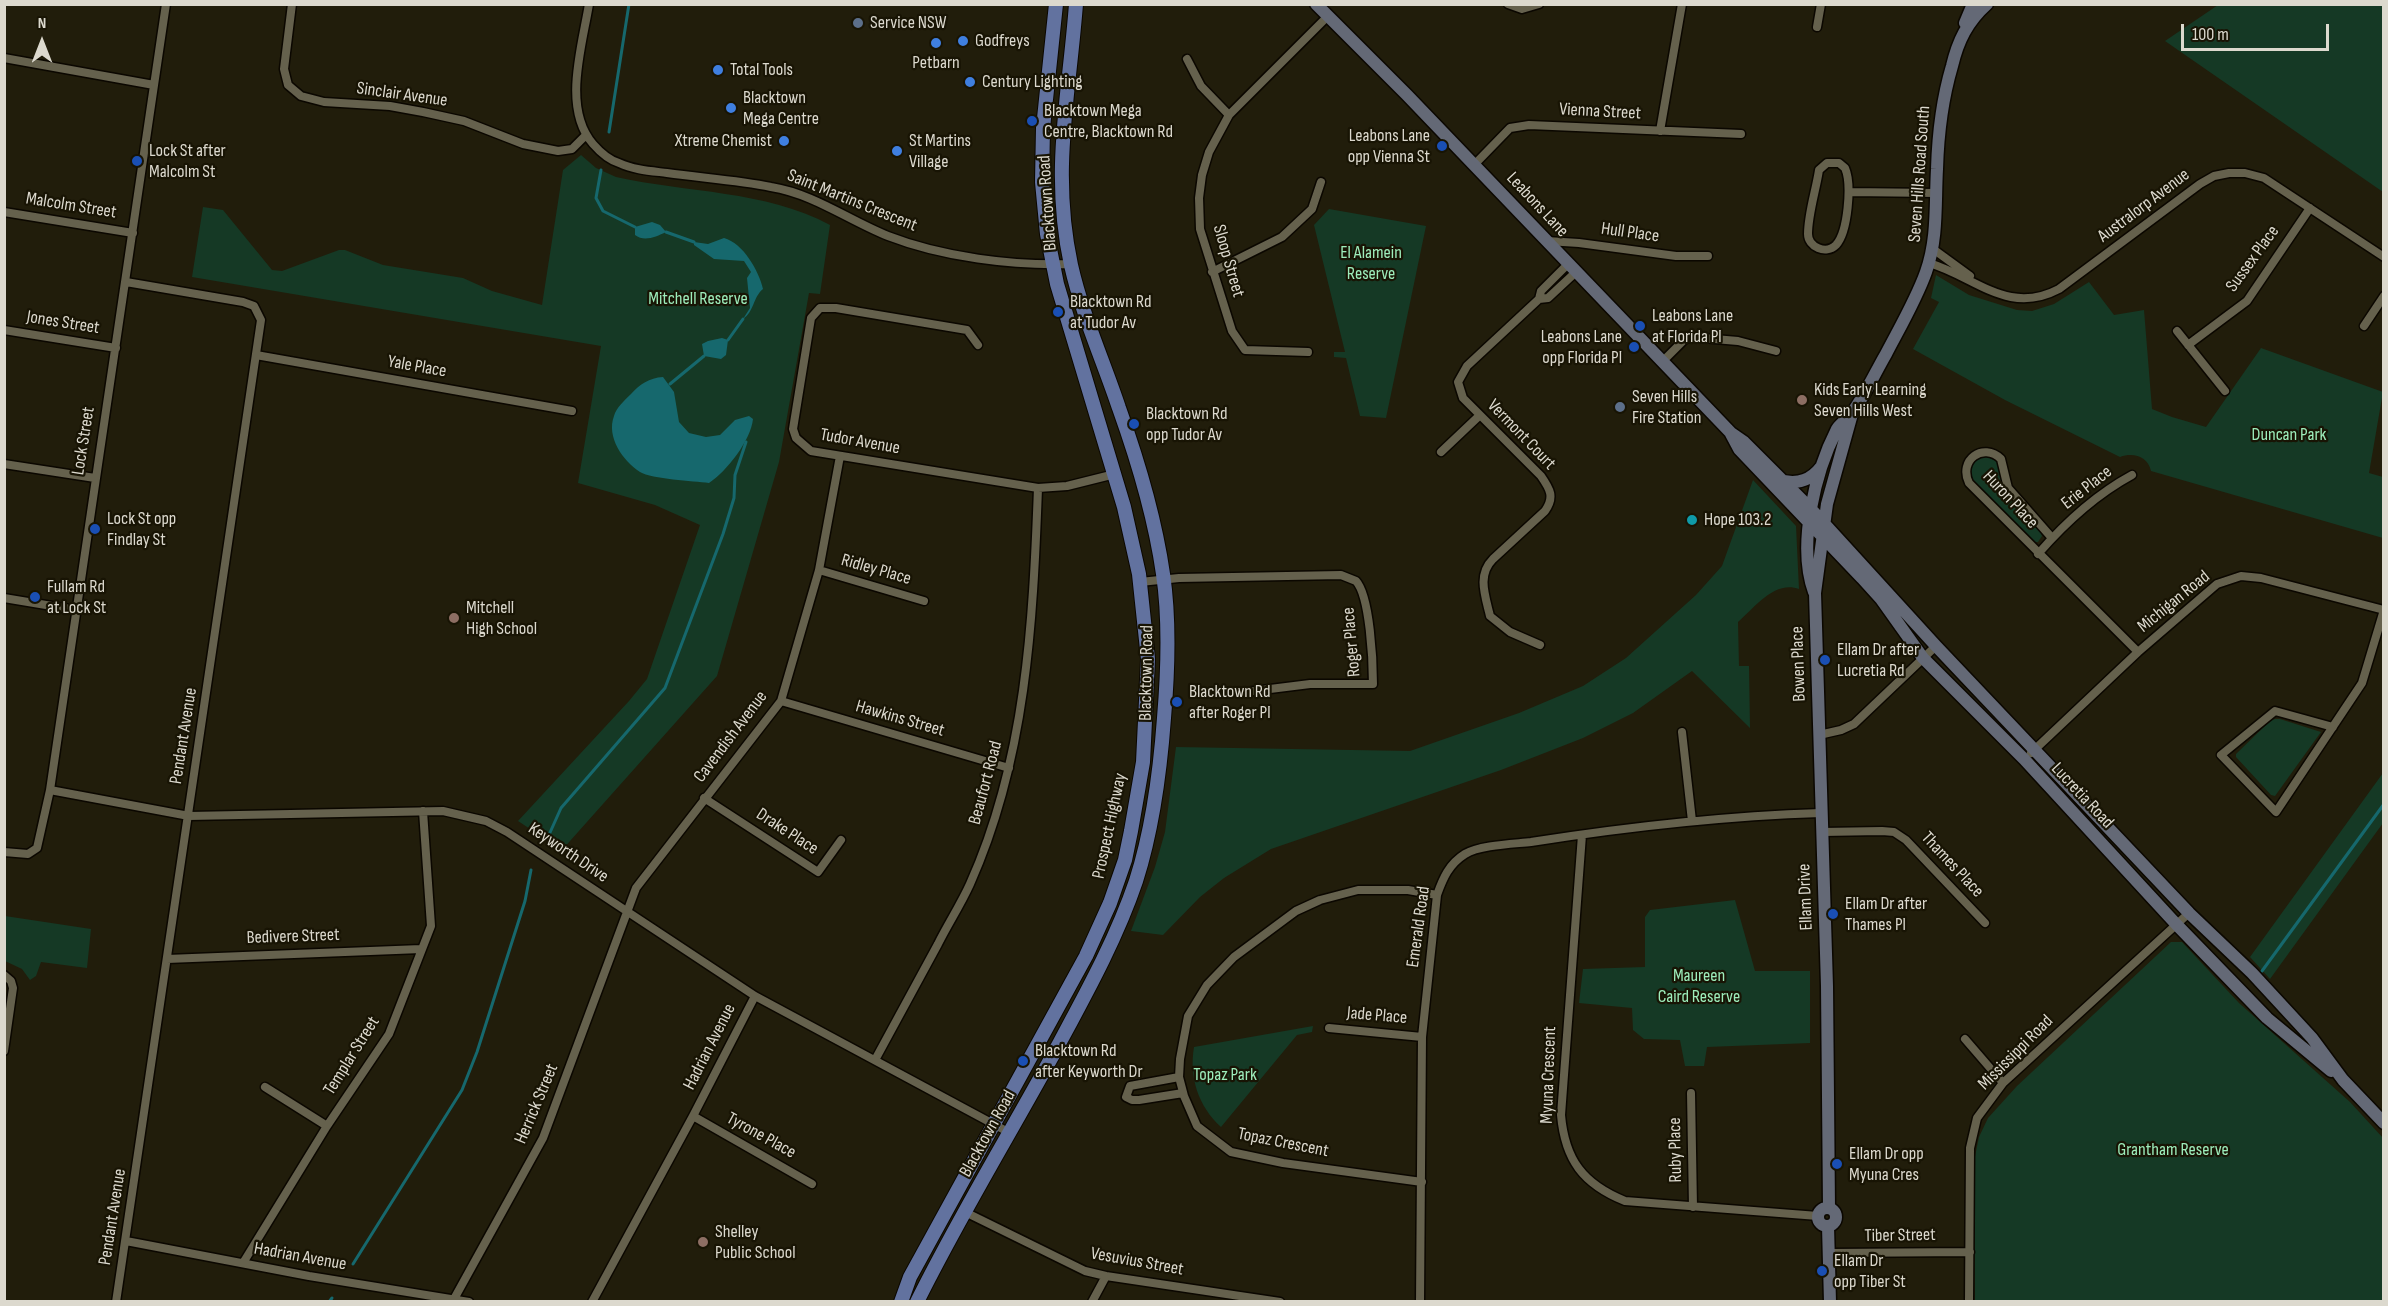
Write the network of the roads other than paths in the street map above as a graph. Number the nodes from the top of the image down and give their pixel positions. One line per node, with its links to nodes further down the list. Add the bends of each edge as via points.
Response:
1 (166, 4): 18 (street, Lock Street)
2 (292, 4): 22 (street, Sinclair Avenue, via 284,69 288,86 301,96 423,112 558,151 572,149)
3 (589, 4): 22 (street, Saint Martins Crescent, via 576,99)
4 (1056, 4): 36 (main road, Blacktown Road, via 1042,162 1044,209)
5 (1076, 4): 35 (main road, Blacktown Road, via 1061,147 1063,210)
6 (1316, 4): 13 (street, Leabons Lane)
7 (1508, 4): 8 (street, via 1526,9)
8 (1539, 4)
9 (1682, 4): 20 (street)
10 (1821, 4): 14 (street)
11 (1973, 4): 15 (street, Seven Hills Road South)
12 (1987, 4): 15 (street, Seven Hills Road South)
13 (1328, 16): 19 (street, Sloop Street); 23 (street, Leabons Lane)
14 (1817, 27)
15 (1965, 30): 26 (street, Seven Hills Road South, via 1944,94)
16 (4, 58): 18 (street)
17 (1187, 59): 19 (street, via 1201,86)
18 (154, 85): 29 (street, Lock Street)
19 (1229, 115): 38 (street, Sloop Street, via 1209,152 1199,198 1200,230)
20 (1660, 131): 21 (street, Vienna Street); 23 (street, Vienna Street, via 1529,125 1510,128)
21 (1741, 134)
22 (586, 135): 36 (street, Saint Martins Crescent, via 609,158 628,167 780,188 909,243 948,253)
23 (1474, 165): 30 (street, Leabons Lane)
24 (1321, 182): 38 (street, via 1312,209 1282,237)
25 (1849, 192): 25 (street, via 1844,166 1830,162 1822,165 1808,233 1814,246 1825,249 1836,244); 26 (street)
26 (1936, 192): 31 (street, Seven Hills Road South)
27 (2310, 208): 33 (street, Australorp Avenue); 40 (street, Australorp Avenue, via 2264,178 2246,173 2221,174 2200,184 2047,295 2016,299); 46 (street, Sussex Place, via 2247,300)
28 (4, 212): 29 (street, Malcolm Street)
29 (133, 233): 39 (street, Lock Street)
30 (1547, 241): 32 (street, Hull Place); 37 (street, Leabons Lane)
31 (1933, 249): 34 (street, Seven Hills Road South); 40 (street, Australorp Avenue)
32 (1708, 256)
33 (2384, 257)
34 (1929, 263): 40 (street, Australorp Avenue); 55 (street, Seven Hills Road South, via 1922,285)
35 (1071, 264): 36 (street, Saint Martins Crescent); 75 (main road, Blacktown Road, via 1131,443)
36 (1053, 265): 48 (main road, Blacktown Road)
37 (1572, 268): 52 (street, Leabons Lane); 56 (street, Vermont Court, via 1548,298 1539,299 1467,366 1458,382 1463,398)
38 (1212, 272): 50 (street, Sloop Street, via 1232,331 1245,350)
39 (126, 282): 47 (street, Lock Street); 51 (street, Pendant Avenue, via 254,306 261,321)
40 (1984, 287)
41 (2384, 296): 42 (street)
42 (2364, 326)
43 (4, 330): 47 (street, Jones Street)
44 (2177, 331): 46 (street)
45 (978, 345): 59 (street, Tudor Avenue, via 967,330 820,308 811,318 793,429 796,438 811,451)
46 (2188, 345): 53 (street)
47 (116, 348): 64 (street, Lock Street)
48 (1078, 350): 62 (main road, Prospect Highway)
49 (1776, 351): 52 (street, via 1745,342 1697,336 1684,340)
50 (1308, 352)
51 (256, 355): 54 (street, Yale Place); 98 (street, Pendant Avenue)
52 (1662, 362): 57 (street, Leabons Lane)
53 (2225, 391)
54 (572, 411)
55 (1852, 414): 61 (street, Seven Hills Road South, via 1839,426); 69 (street, Seven Hills Road South)
56 (1479, 416): 58 (street); 82 (street, Vermont Court, via 1541,476 1550,490 1551,502 1545,511 1493,559 1483,575 1490,616 1510,632)
57 (1731, 433): 65 (street, Leabons Lane); 68 (street, Leabons Lane, via 1739,449)
58 (1442, 452)
59 (840, 456): 66 (street, Tudor Avenue); 74 (street, Cavendish Avenue)
60 (4, 464): 64 (street)
61 (1822, 465): 65 (street, via 1807,479); 67 (street, Seven Hills Road South)
62 (1114, 474): 66 (street, Tudor Avenue, via 1066,486); 76 (main road, Prospect Highway)
63 (2132, 475): 70 (street, Erie Place, via 2108,489)
64 (95, 478): 80 (street, Lock Street)
65 (1783, 480): 67 (street, Leabons Lane)
66 (1038, 488): 93 (street, Beaufort Road, via 1024,688)
67 (1811, 509): 68 (street, Bowen Place); 69 (street, Leabons Lane)
68 (1809, 522): 69 (street, Lucretia Road); 77 (street, Bowen Place, via 1810,579)
69 (1822, 529): 72 (street, Lucretia Road); 73 (street, Bowen Place); 83 (street, Lucretia Road)
70 (2052, 538): 71 (street, Erie Place); 71 (street, Huron Place, via 2008,488 2001,459 1986,451 1973,456 1966,465 1969,483)
71 (2038, 554): 84 (street, Huron Place)
72 (1847, 563): 73 (street, via 1830,562); 85 (street, Lucretia Road, via 1881,599)
73 (1819, 569): 77 (street, Bowen Place)
74 (819, 570): 79 (street, Ridley Place); 87 (street, Cavendish Avenue)
75 (1164, 579): 76 (street, Roger Place); 86 (street, Roger Place, via 1341,575 1361,586 1373,684 1310,684); 128 (main road, Blacktown Road, via 1166,700 1158,782 1144,852 1098,972)
76 (1140, 582): 126 (main road, Prospect Highway, via 1148,659 1143,762 1125,860 1086,956)
77 (1815, 593): 90 (street, Bowen Place)
78 (4, 598): 80 (street)
79 (924, 601)
80 (76, 609): 94 (street, Lock Street)
81 (2384, 610): 84 (street, Michigan Road, via 2241,576 2217,584); 88 (street, via 2362,684)
82 (1540, 645)
83 (1936, 646): 85 (street); 91 (street, Lucretia Road)
84 (2138, 652): 91 (street, Michigan Road)
85 (1923, 658): 90 (street, via 1854,724); 92 (street, Lucretia Road)
86 (1246, 692)
87 (781, 701): 93 (street, Hawkins Street); 95 (street, Cavendish Avenue)
88 (2333, 727): 88 (street, via 2276,812 2221,755 2275,711)
89 (1682, 732): 99 (street)
90 (1819, 735): 97 (street, Ellam Drive)
91 (2036, 750): 92 (street, Michigan Road); 106 (street, Lucretia Road)
92 (2024, 759): 108 (street, Lucretia Road)
93 (1009, 768): 117 (street, Beaufort Road, via 970,884)
94 (50, 790): 98 (street, Keyworth Drive); 103 (street, Lock Street, via 37,848 28,854)
95 (704, 798): 102 (street, Drake Place, via 818,872); 105 (street, Cavendish Avenue, via 636,888)
96 (423, 811): 98 (street, Keyworth Drive); 105 (street, Keyworth Drive, via 463,814 486,821); 109 (street, Templar Street, via 431,926)
97 (1821, 813): 99 (street, Emerald Road); 100 (street, Ellam Drive)
98 (189, 816): 110 (street, Pendant Avenue)
99 (1692, 821): 101 (street, Emerald Road)
100 (1822, 832): 107 (street, Thames Place, via 1894,832); 133 (street, Ellam Drive, via 1827,1010)
101 (1582, 835): 104 (street, Emerald Road, via 1466,853 1444,875); 131 (street, Myuna Crescent, via 1562,1092 1565,1143 1576,1167 1604,1192 1625,1201)
102 (841, 840)
103 (4, 852)
104 (1437, 895): 114 (street, Emerald Road); 118 (street, Topaz Crescent, via 1408,890 1358,890 1296,910 1234,957 1208,985 1188,1016)
105 (626, 912): 112 (street, Keyworth Drive); 139 (street, Herrick Street, via 543,1138)
106 (2189, 913): 108 (street, Mississippi Road); 119 (street, Lucretia Road, via 2305,1030)
107 (1984, 923)
108 (2176, 924): 119 (street, Lucretia Road, via 2267,1018); 120 (street, Mississippi Road)
109 (421, 949): 110 (street, Bedivere Street); 127 (street, Templar Street, via 389,1034)
110 (167, 959): 134 (street, Pendant Avenue)
111 (4, 975): 116 (street, via 13,991)
112 (755, 996): 117 (street, Keyworth Drive); 124 (street, Hadrian Avenue)
113 (1329, 1028): 114 (street, Jade Place)
114 (1422, 1037): 129 (street, Emerald Road)
115 (1965, 1039): 120 (street)
116 (4, 1051)
117 (875, 1060): 126 (street, Keyworth Drive)
118 (1179, 1077): 122 (street, Topaz Crescent); 122 (street, via 1130,1086 1126,1096 1139,1101)
119 (2343, 1080): 125 (street, Lucretia Road)
120 (2003, 1083): 135 (street, Mississippi Road, via 1977,1119 1970,1148)
121 (265, 1088): 127 (street)
122 (1183, 1093): 129 (street, Topaz Crescent, via 1197,1126 1231,1152)
123 (1691, 1093): 131 (street, Ruby Place)
124 (693, 1116): 130 (street, Tyrone Place); 142 (street, Hadrian Avenue)
125 (2384, 1123)
126 (994, 1124): 128 (street, Keyworth Drive); 143 (main road, Prospect Highway, via 910,1276)
127 (327, 1126): 137 (street, Templar Street)
128 (1010, 1133): 132 (main road, Blacktown Road)
129 (1422, 1182): 147 (street, Emerald Road)
130 (812, 1184)
131 (1693, 1206): 133 (street, Myuna Crescent)
132 (965, 1212): 138 (street, Vesuvius Street, via 1067,1263); 144 (main road, Blacktown Road)
133 (1823, 1212): 136 (street, Ellam Drive, via 1834,1211 1836,1216 1828,1226)
134 (126, 1241): 137 (street, Hadrian Avenue); 140 (street, Pendant Avenue)
135 (1970, 1252): 136 (street, Tiber Street); 149 (street, Mississippi Road)
136 (1830, 1253): 148 (street)
137 (243, 1263): 139 (street, Hadrian Avenue)
138 (1106, 1276): 145 (street); 146 (street, Vesuvius Street)
139 (454, 1299): 141 (street, Hadrian Avenue)
140 (116, 1302)
141 (468, 1302)
142 (592, 1302)
143 (901, 1302)
144 (917, 1302)
145 (1092, 1302)
146 (1280, 1302)
147 (1420, 1302)
148 (1830, 1302)
149 (1969, 1302)

